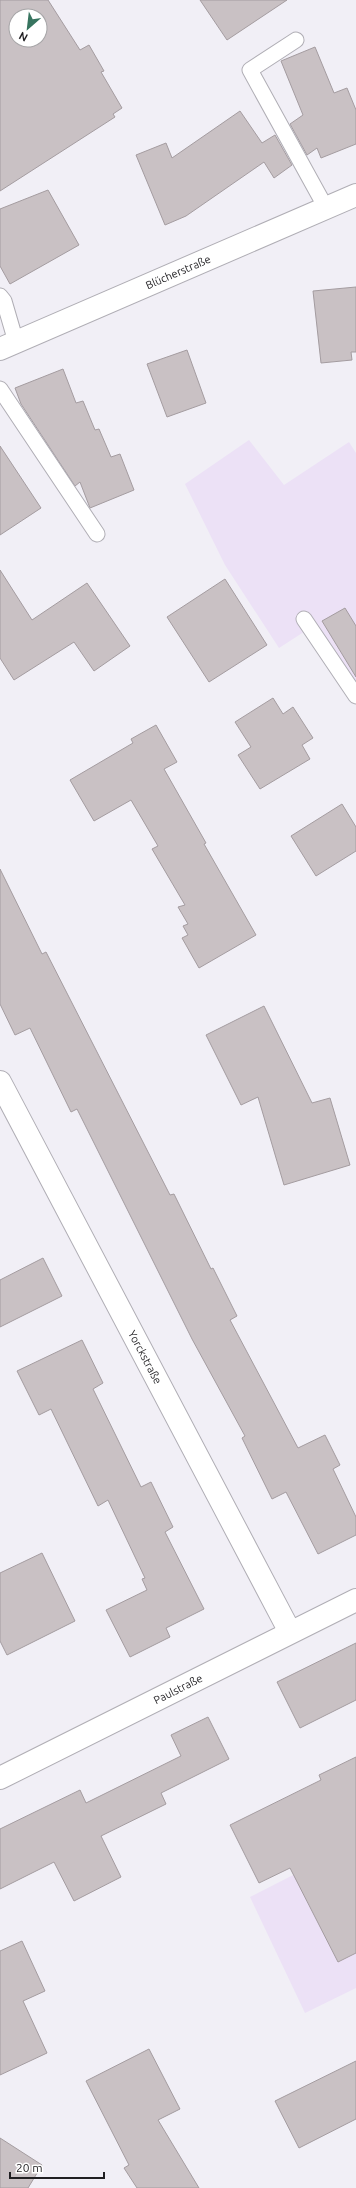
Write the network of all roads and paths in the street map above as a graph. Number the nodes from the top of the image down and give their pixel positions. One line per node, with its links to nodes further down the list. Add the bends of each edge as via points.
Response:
1 (296, 40): 3 (lane, via 250,70)
2 (356, 195): 3 (street, Blücherstraße)
3 (326, 208): 5 (street, Blücherstraße)
4 (0, 296): 5 (lane, via 4,301)
5 (8, 345)
6 (0, 389): 7 (lane)
7 (97, 534)
8 (304, 619): 9 (lane)
9 (356, 696)
10 (3, 1096): 12 (street, Yorckstraße)
11 (356, 1600): 12 (street, Paulstraße)
12 (290, 1632): 13 (street, Paulstraße)
13 (0, 1778)

